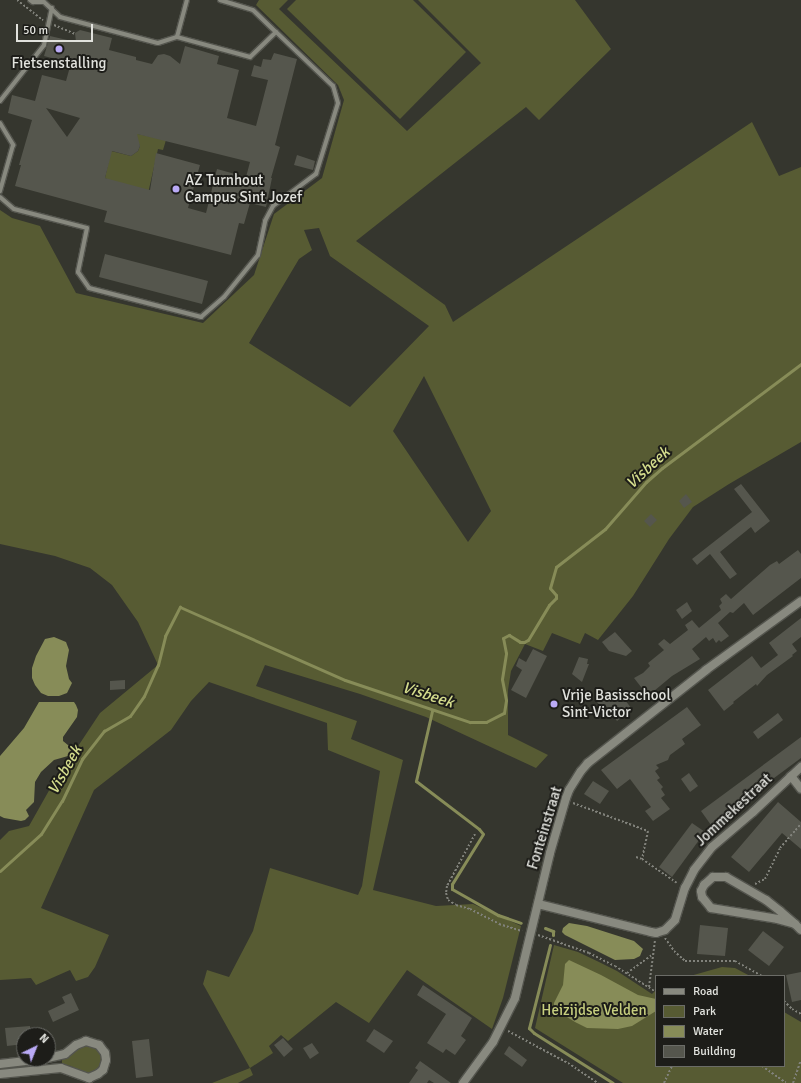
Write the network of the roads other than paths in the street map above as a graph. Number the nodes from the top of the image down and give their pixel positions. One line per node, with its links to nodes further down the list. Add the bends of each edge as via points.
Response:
1 (30, 0): 4 (lane)
2 (187, 0): 7 (lane)
3 (220, 0): 6 (lane, via 253,10)
4 (45, 1): 5 (lane)
5 (52, 8): 7 (lane, via 60,17 158,43); 8 (lane, via 44,45)
6 (276, 32): 7 (lane, via 250,57); 11 (lane, via 333,86 338,104 316,174 273,206 265,220 258,255 224,297 201,317 89,288 78,272 87,228 14,209)
7 (177, 37)
8 (0, 101)
9 (0, 123): 10 (lane, via 13,146)
10 (0, 191)
11 (0, 197)
12 (801, 601): 16 (street, Fonteinstraat, via 706,670 583,769 566,798)
13 (801, 767): 14 (street, Jommekestraat)
14 (791, 776): 15 (street); 16 (street, Jommekestraat, via 712,847 694,870 685,888 675,920 665,930 651,932)
15 (801, 789)
16 (538, 904): 23 (street, Fonteinstraat, via 515,998 487,1052)
17 (794, 924): 17 (street, via 780,911 726,877 713,877 701,891 702,897 711,908); 18 (street)
18 (801, 930)
19 (56, 1056): 22 (street, via 65,1054 80,1042 86,1041 99,1045 105,1052 106,1060 103,1070 89,1078 61,1068)
20 (16, 1062): 21 (street)
21 (0, 1064)
22 (0, 1074)
23 (463, 1083)

